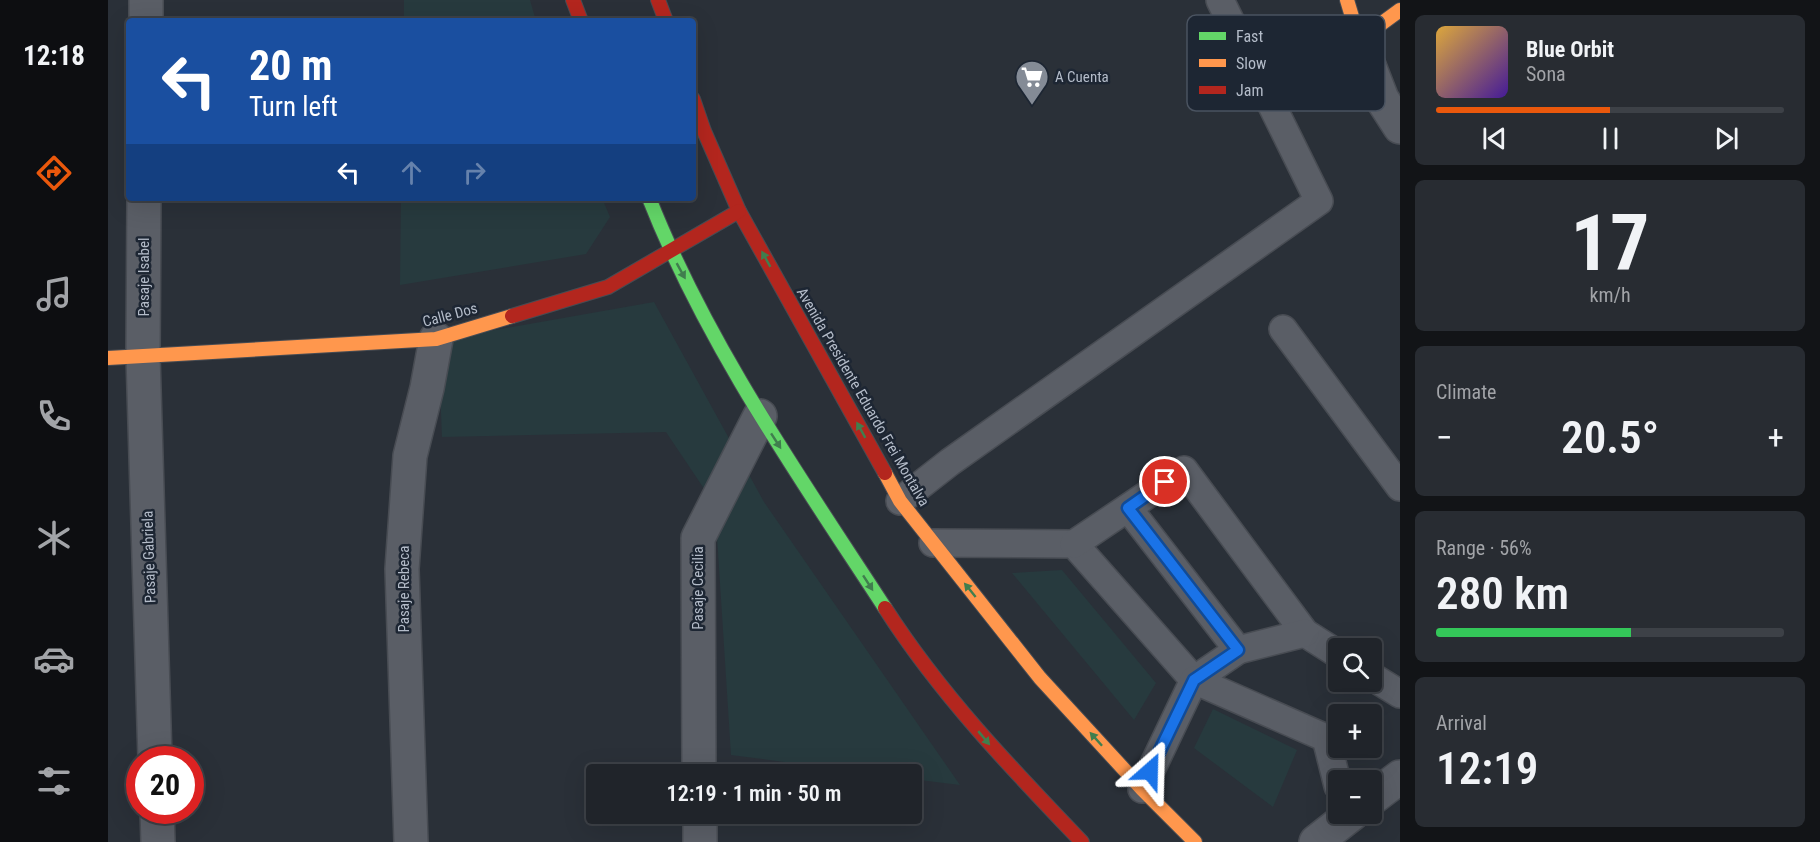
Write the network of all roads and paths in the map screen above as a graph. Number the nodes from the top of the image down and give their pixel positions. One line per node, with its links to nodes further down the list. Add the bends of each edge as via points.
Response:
1 (146, 0): 9 (street)
2 (573, 0): 10 (main road)
3 (658, 0): 11 (main road)
4 (1220, 0): 7 (lane)
5 (1347, 0): 8 (main road)
6 (1400, 10): 12 (main road)
7 (1227, 15)
8 (1352, 15)
9 (146, 18)
10 (579, 18)
11 (665, 18)
12 (1385, 21)
13 (1385, 104): 16 (street)
14 (696, 108): 19 (main road, Avenida Presidente Eduardo Frei Montalva)
15 (1275, 111): 27 (lane, via 1319,201)
16 (1400, 127)
17 (144, 201): 23 (street, Pasaje Isabel)
18 (650, 201): 20 (main road)
19 (739, 211): 20 (main road, Calle Dos); 27 (main road, Avenida Presidente Eduardo Frei Montalva, one-way to 19)
20 (670, 251): 22 (main road, Calle Dos, via 608,287); 25 (main road, one-way to 25)
21 (1283, 329): 26 (lane)
22 (435, 339): 23 (main road, Calle Dos); 47 (street, Pasaje Rebeca, via 410,456 402,569)
23 (143, 356): 24 (main road, Calle Dos); 37 (street, Pasaje Gabriela)
24 (108, 358)
25 (760, 416): 38 (street, Pasaje Cecilia, via 698,538); 49 (main road, one-way to 49, via 913,652 1000,757)
26 (1400, 486)
27 (900, 501): 29 (main road, Avenida Presidente Eduardo Frei Montalva)
28 (1128, 508): 30 (lane); 31 (lane, via 1184,470); 33 (lane)
29 (933, 543): 30 (lane); 41 (main road, Avenida Presidente Eduardo Frei Montalva, one-way to 29, via 1040,678)
30 (1074, 544): 34 (lane)
31 (1305, 633): 32 (lane); 33 (lane)
32 (1328, 648)
33 (1238, 650): 34 (lane)
34 (1194, 680): 39 (lane, via 1326,738); 41 (lane)
35 (1382, 683): 36 (lane)
36 (1400, 694)
37 (155, 746)
38 (699, 764)
39 (1334, 770)
40 (1400, 777): 42 (street)
41 (1142, 789): 50 (main road, Avenida Presidente Eduardo Frei Montalva)
42 (1382, 790)
43 (157, 824): 46 (street)
44 (700, 824): 48 (street)
45 (1338, 824): 51 (street)
46 (158, 842)
47 (411, 842)
48 (700, 842)
49 (1082, 842)
50 (1195, 842)
51 (1316, 842)

